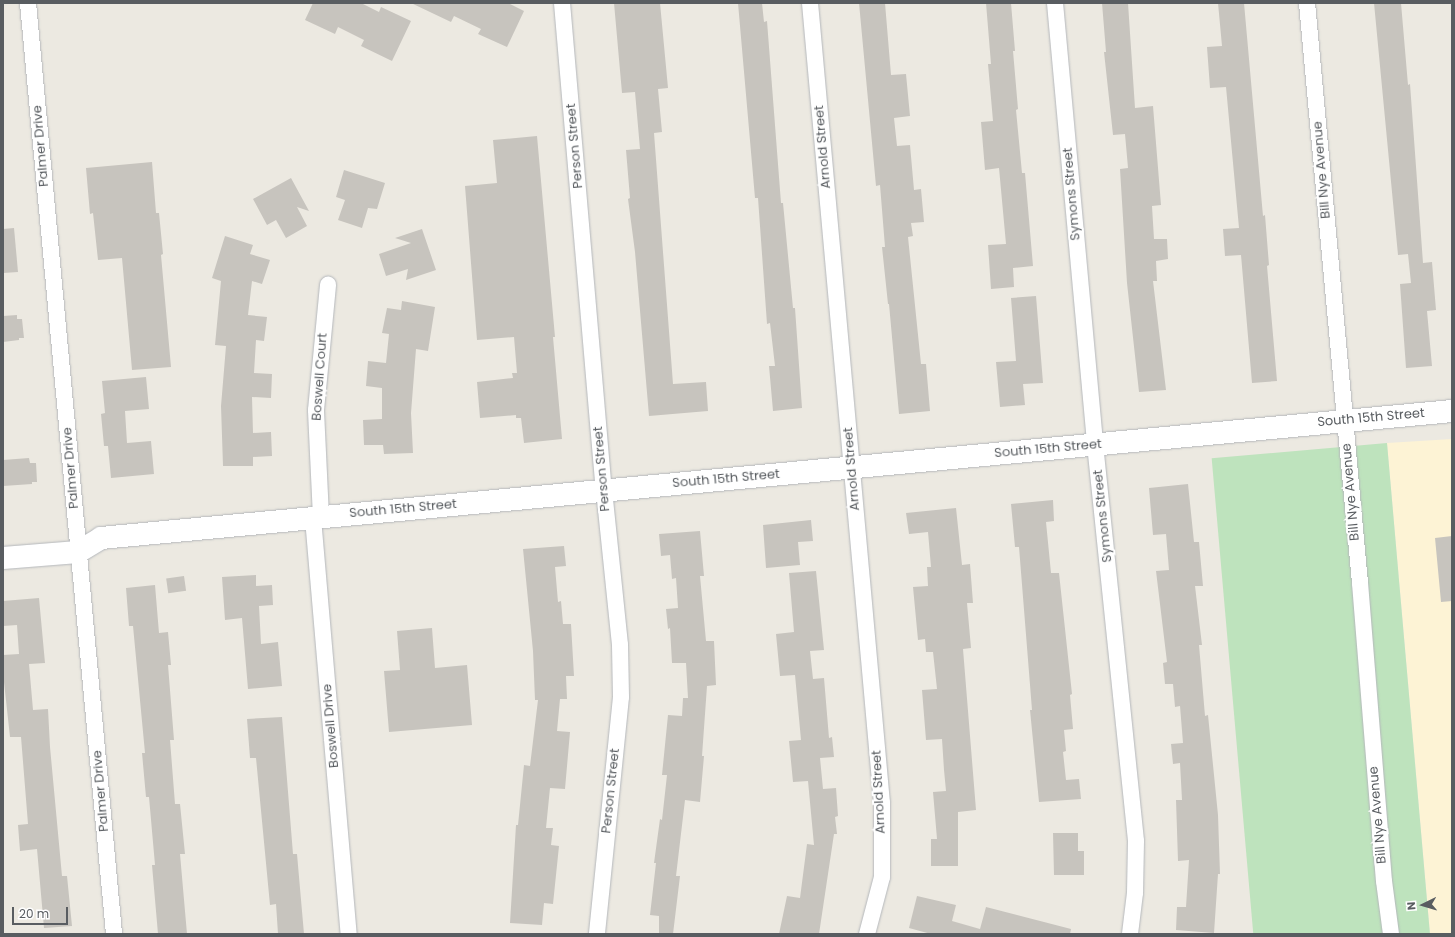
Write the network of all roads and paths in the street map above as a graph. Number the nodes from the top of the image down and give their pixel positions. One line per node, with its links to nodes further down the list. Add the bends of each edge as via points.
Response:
1 (28, 3): 13 (street, Palmer Drive)
2 (562, 3): 11 (street, Person Street)
3 (810, 3): 10 (street, Arnold Street)
4 (1055, 3): 9 (street, Symons Street)
5 (1307, 3): 8 (street, Bill Nye Avenue)
6 (328, 285): 12 (street, Boswell Court, via 316,410)
7 (1452, 411): 8 (main road, South 15th Street)
8 (1345, 421): 9 (main road, South 15th Street); 20 (street, Bill Nye Avenue, via 1384,881)
9 (1095, 444): 10 (main road, South 15th Street); 19 (street, Symons Street, via 1136,841 1135,893)
10 (852, 467): 11 (main road, South 15th Street); 18 (street, Arnold Street, via 882,803 882,876)
11 (604, 490): 12 (main road, South 15th Street); 17 (street, Person Street, via 620,645 621,697)
12 (317, 517): 13 (main road, South 15th Street, via 101,538); 16 (street, Boswell Drive)
13 (78, 552): 14 (main road, South 15th Street); 15 (street, Palmer Drive)
14 (3, 558)
15 (114, 934)
16 (349, 934)
17 (597, 934)
18 (866, 934)
19 (1130, 934)
20 (1391, 934)

